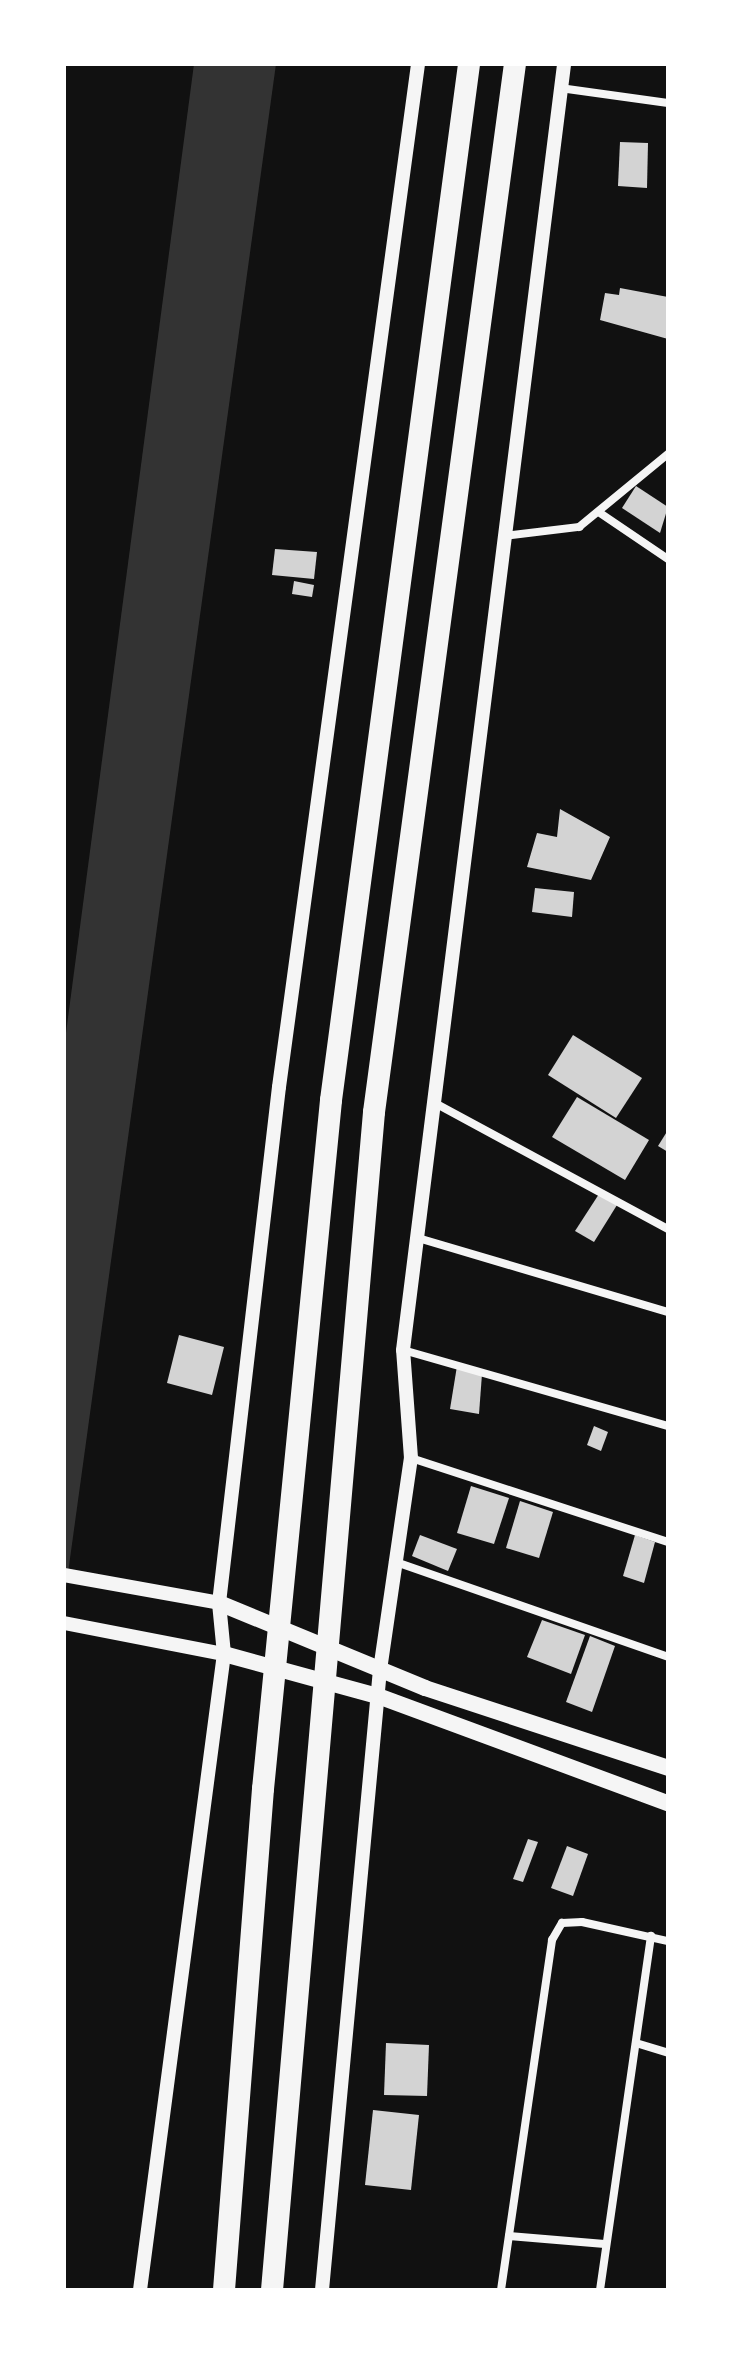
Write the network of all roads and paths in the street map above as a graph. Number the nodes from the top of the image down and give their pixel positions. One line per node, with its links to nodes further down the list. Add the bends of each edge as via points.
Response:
1 (418, 64): 21 (street, via 279,1087)
2 (469, 64): 36 (highway, via 331,1100 263,1789)
3 (515, 64): 37 (highway, via 374,1112)
4 (564, 64): 5 (street)
5 (560, 88): 6 (street); 9 (street)
6 (668, 103)
7 (668, 454): 8 (street)
8 (600, 513): 9 (street, via 558,535); 10 (street)
9 (503, 536): 11 (street)
10 (668, 559)
11 (431, 1102): 12 (street); 13 (street)
12 (668, 1229)
13 (418, 1238): 14 (street); 15 (street)
14 (668, 1312)
15 (403, 1350): 16 (street); 17 (street)
16 (668, 1426)
17 (411, 1458): 18 (street); 19 (street)
18 (668, 1542)
19 (393, 1561): 24 (street); 25 (street)
20 (64, 1575): 21 (street)
21 (219, 1603): 23 (street); 25 (main road)
22 (64, 1623): 23 (street)
23 (224, 1654): 26 (main road); 35 (street)
24 (668, 1657)
25 (380, 1670): 26 (street); 27 (main road)
26 (378, 1696): 28 (main road); 38 (street)
27 (668, 1768)
28 (668, 1803)
29 (651, 1936): 30 (street); 31 (street); 33 (street, via 562,1923 552,1940)
30 (668, 1941)
31 (636, 2043): 32 (street); 34 (street)
32 (668, 2053)
33 (509, 2236): 34 (street); 39 (street)
34 (605, 2244): 40 (street)
35 (140, 2290)
36 (224, 2290)
37 (272, 2290)
38 (322, 2290)
39 (501, 2290)
40 (600, 2290)

